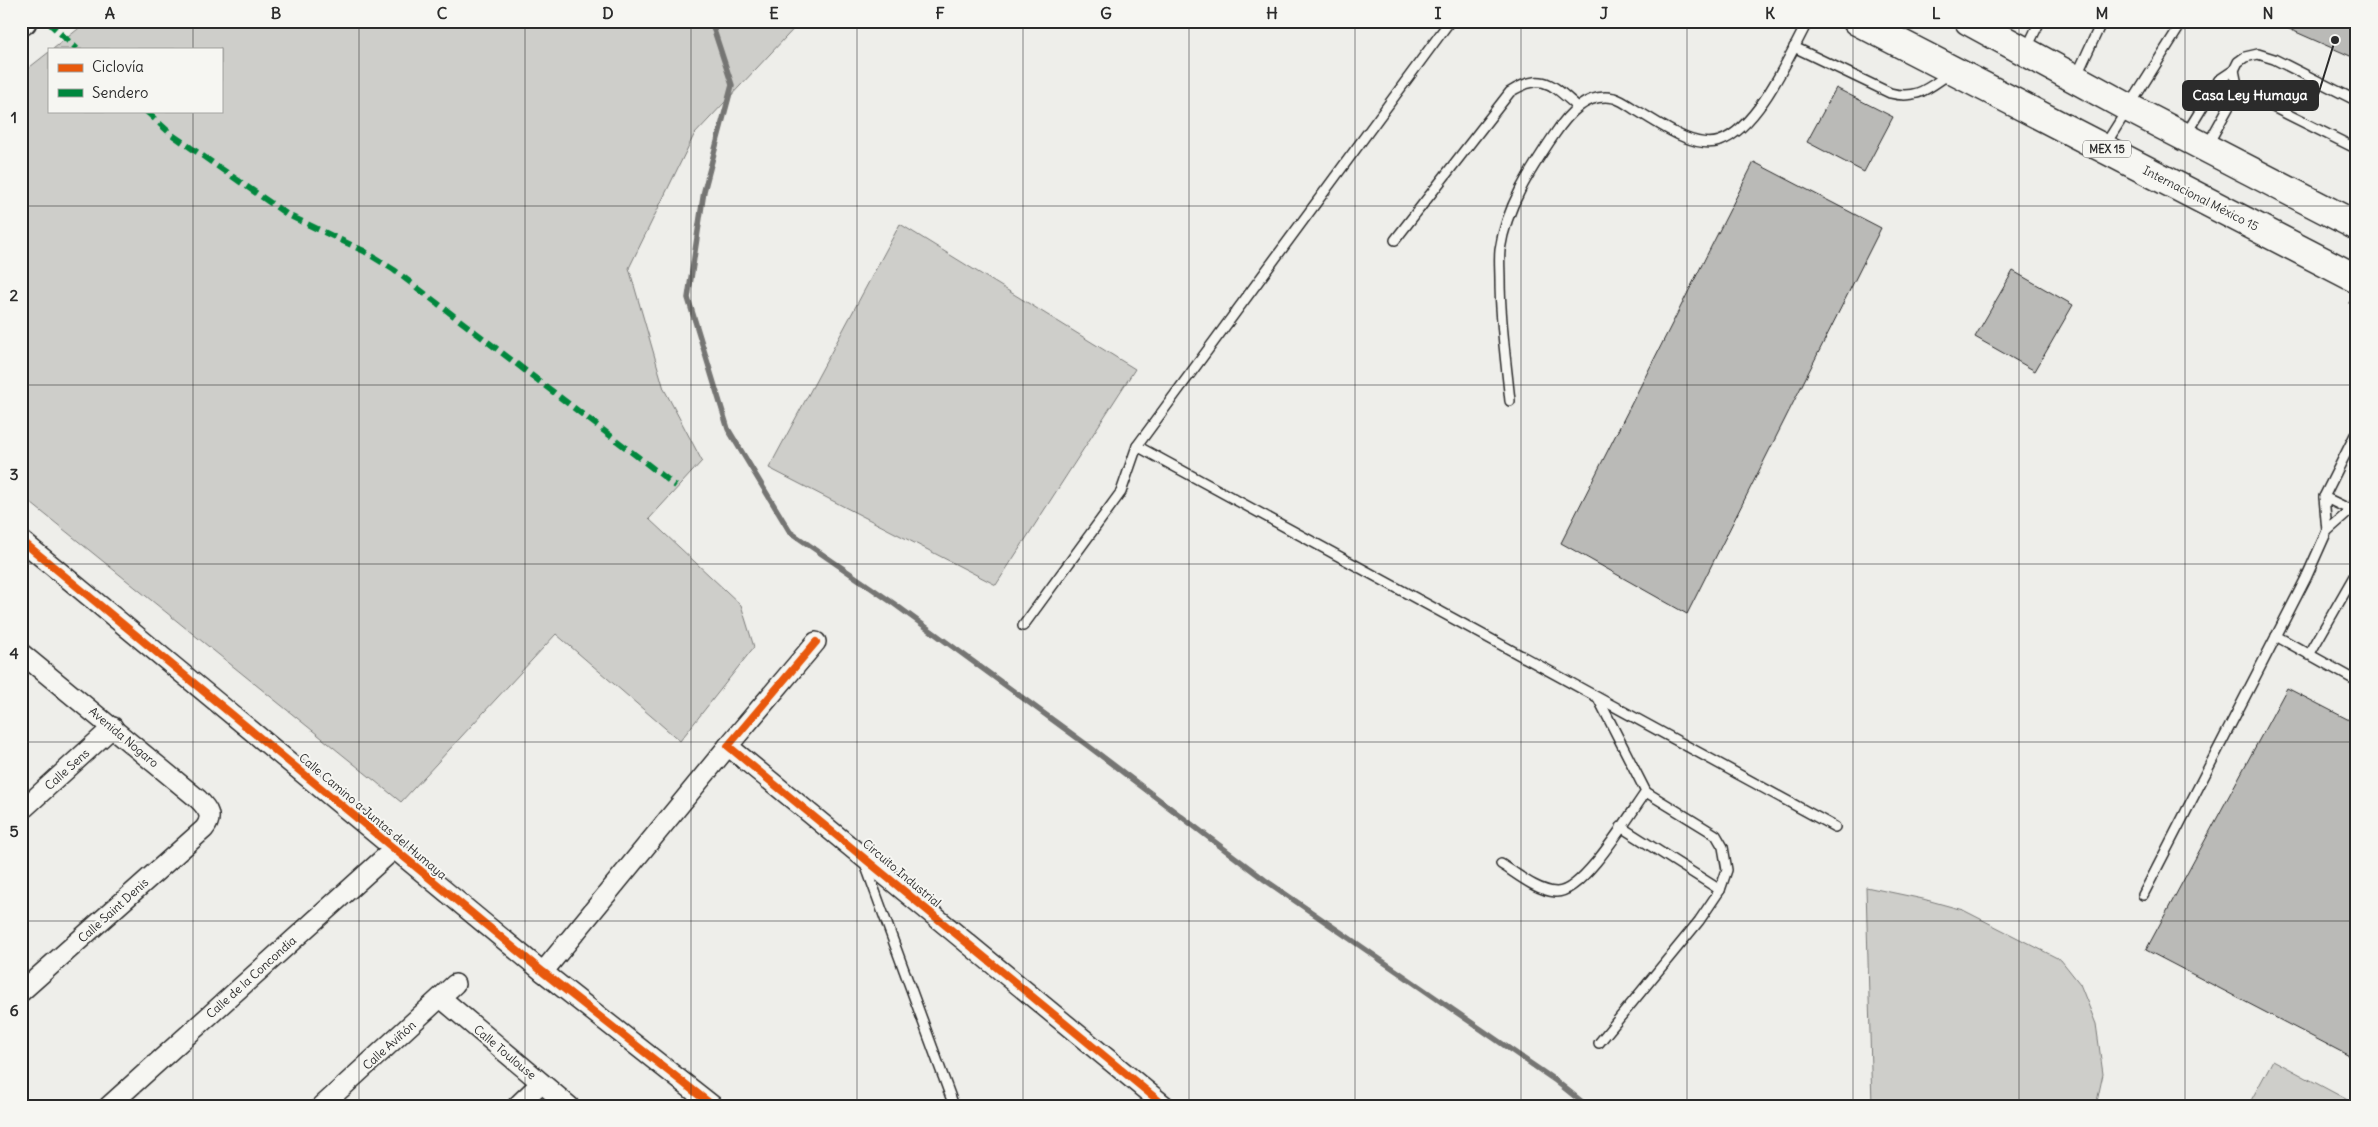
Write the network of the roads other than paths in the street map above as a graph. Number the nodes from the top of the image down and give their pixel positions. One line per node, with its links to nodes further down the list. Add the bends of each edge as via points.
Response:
1 (1450, 21): 26 (lane)
2 (1808, 21): 8 (lane)
3 (1857, 21): 11 (main road, Internacional México 15 / MEX 15)
4 (1969, 21): 9 (main road)
5 (2040, 21): 9 (lane)
6 (2102, 21): 12 (lane)
7 (2183, 21): 17 (lane)
8 (1794, 47): 11 (lane, via 1890,93 1904,96 1915,95); 16 (lane, via 1757,112 1743,128 1710,144 1686,138 1617,98 1601,96)
9 (2026, 51): 12 (main road)
10 (2234, 70): 13 (lane); 14 (lane); 15 (lane, via 2245,57 2258,54)
11 (1953, 71): 19 (main road, Internacional México 15 / MEX 15)
12 (2074, 79): 17 (main road)
13 (2219, 80): 14 (lane); 18 (lane)
14 (2238, 90): 18 (lane); 20 (lane)
15 (2357, 101)
16 (1578, 107): 22 (lane, via 1551,84 1537,80 1525,82 1510,92); 24 (lane, via 1565,119 1534,164 1510,211 1500,250 1500,299)
17 (2129, 108): 18 (main road); 19 (lane)
18 (2195, 142): 21 (main road)
19 (2104, 147): 23 (main road, Internacional México 15 / MEX 15)
20 (2357, 149)
21 (2357, 226)
22 (1395, 240)
23 (2357, 279)
24 (1510, 401)
25 (2357, 431): 27 (lane)
26 (1137, 446): 33 (lane, via 1121,492); 39 (lane)
27 (2324, 497): 29 (lane); 30 (lane)
28 (2357, 499): 29 (lane)
29 (2354, 511): 30 (lane)
30 (2327, 531): 34 (lane)
31 (21, 540): 47 (street, Calle Camino a Juntas del Humaya)
32 (2357, 571): 37 (lane)
33 (1023, 626)
34 (2276, 636): 37 (lane); 51 (lane)
35 (816, 642): 41 (street)
36 (21, 653): 40 (street, Avenida Nogaro)
37 (2310, 654): 38 (lane)
38 (2357, 681)
39 (1598, 698): 42 (lane); 45 (lane)
40 (113, 726): 43 (street, Calle Sens); 46 (street, Avenida Nogaro, via 207,808 210,822)
41 (728, 746): 48 (street, Circuito Industrial); 52 (street)
42 (1646, 792): 44 (lane); 50 (lane, via 1716,835 1723,847 1727,870)
43 (21, 810)
44 (1621, 827): 49 (lane, via 1589,872 1568,889 1556,892 1535,885); 50 (lane)
45 (1835, 827)
46 (204, 829): 54 (street, Calle Saint Denis)
47 (394, 849): 52 (street, Calle Camino a Juntas del Humaya); 58 (street, Calle de la Concondia)
48 (862, 855): 63 (lane); 64 (street, Circuito Industrial)
49 (1501, 864)
50 (1720, 890): 56 (lane, via 1699,921)
51 (2143, 895)
52 (543, 972): 62 (street, Calle Camino a Juntas del Humaya)
53 (455, 984): 55 (street, Calle Aviñón)
54 (21, 992)
55 (441, 998): 57 (street, Calle Toulouse); 59 (street, Calle Aviñón)
56 (1599, 1043)
57 (542, 1083): 60 (street); 61 (street, Calle Toulouse)
58 (109, 1106)
59 (322, 1106)
60 (517, 1106)
61 (569, 1106)
62 (713, 1106)
63 (954, 1106)
64 (1165, 1106)

